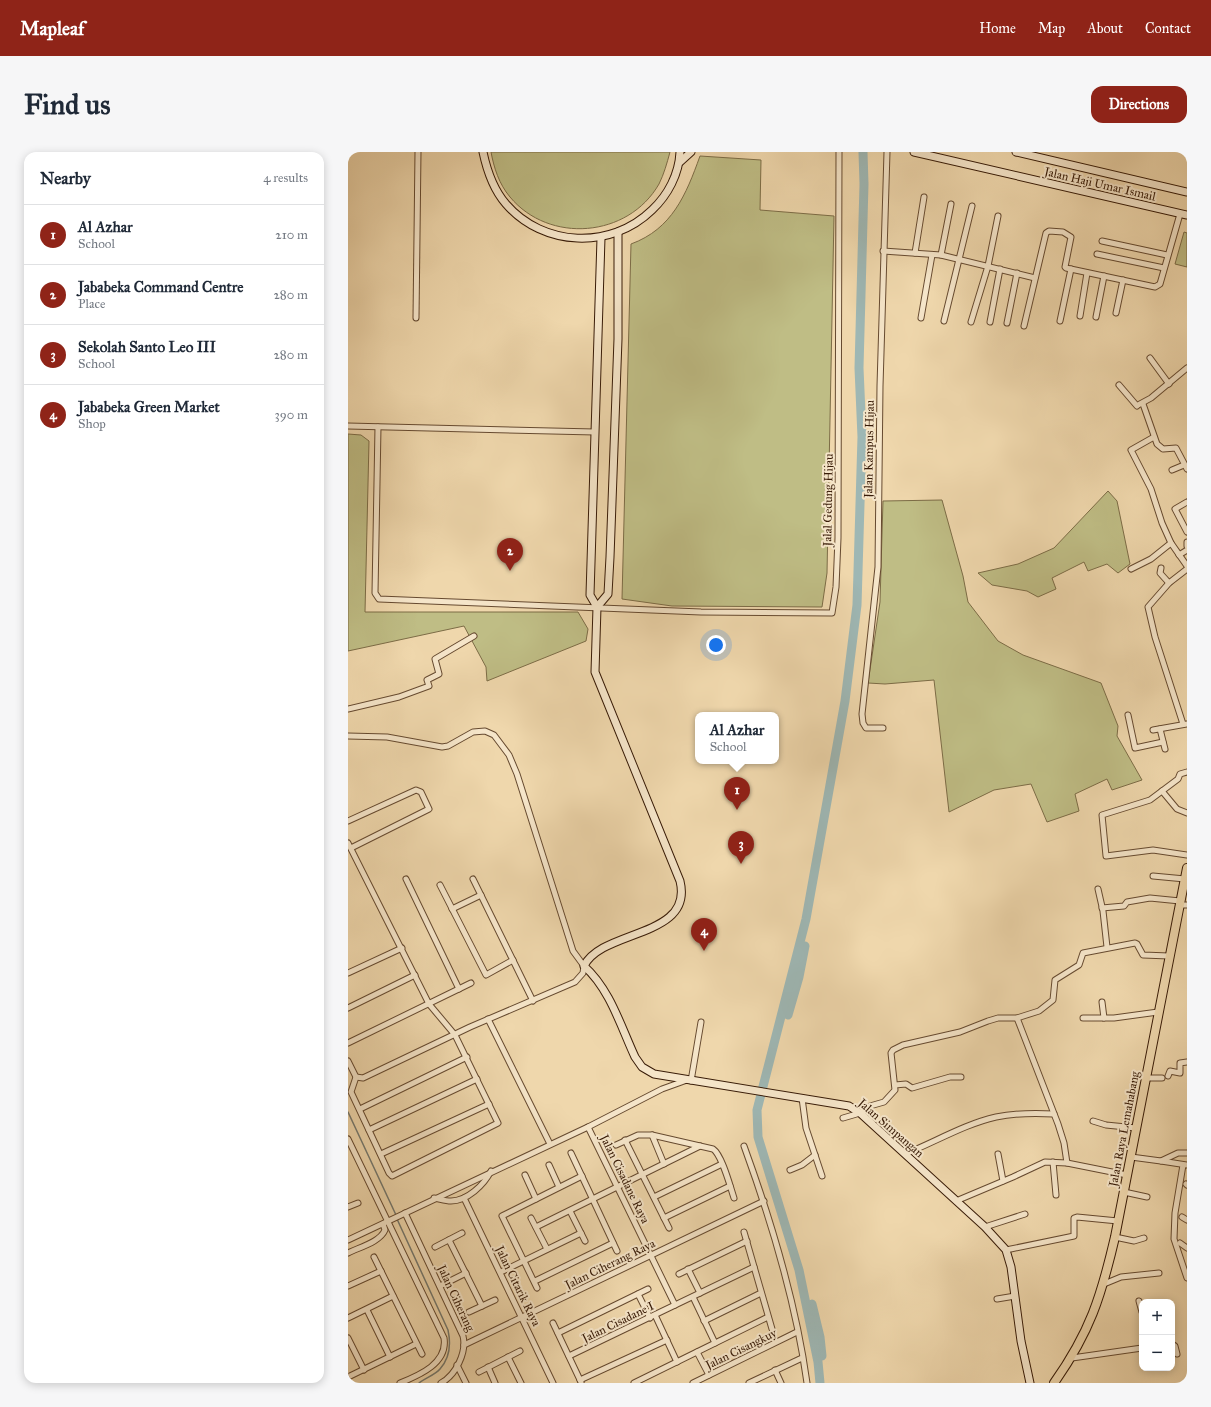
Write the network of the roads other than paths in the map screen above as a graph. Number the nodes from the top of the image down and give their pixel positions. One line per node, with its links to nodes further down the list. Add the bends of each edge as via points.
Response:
1 (418, 152): 38 (street)
2 (483, 152): 17 (street, via 495,188 506,204 520,217 536,228 554,235 569,238)
3 (680, 152): 9 (street)
4 (691, 152): 9 (street)
5 (839, 152): 69 (street, Jalal Gedung Hijau, via 838,530 833,612 701,612)
6 (887, 152): 19 (street, Jalan Kampus Hijau)
7 (914, 152): 14 (street, Jalan Haji Umar Ismail)
8 (1016, 152): 10 (street, Jalan Haji Umar Ismail)
9 (680, 162): 16 (street, via 675,177 658,205 633,225)
10 (1187, 192)
11 (924, 197): 20 (street)
12 (951, 204): 23 (street)
13 (972, 206): 25 (street)
14 (1183, 215): 24 (street)
15 (998, 216): 26 (street)
16 (618, 232): 17 (street); 69 (street, via 618,339 608,594)
17 (601, 238): 53 (street)
18 (1102, 241): 24 (street)
19 (883, 251): 20 (street); 74 (street, Jalan Kampus Hijau, via 878,566 862,714 862,723 866,728)
20 (915, 253): 22 (street)
21 (1098, 254): 27 (street)
22 (932, 255): 23 (street); 39 (street)
23 (941, 255): 25 (street)
24 (1167, 255): 27 (street)
25 (959, 260): 26 (street); 40 (street)
26 (988, 266): 28 (street); 42 (street)
27 (1164, 268): 34 (street, via 1160,284 1155,287)
28 (1000, 269): 31 (street); 43 (street)
29 (1071, 269): 30 (street); 33 (street, via 1065,267 1071,237 1063,232 1051,230 1046,233); 41 (street)
30 (1087, 272): 32 (street); 36 (street)
31 (1017, 273): 33 (street); 44 (street)
32 (1104, 276): 34 (street); 37 (street)
33 (1035, 278): 45 (street)
34 (1123, 280): 35 (street)
35 (1116, 313)
36 (1080, 316)
37 (1096, 317)
38 (416, 318)
39 (921, 318)
40 (944, 321)
41 (1060, 321)
42 (971, 322)
43 (990, 322)
44 (1007, 323)
45 (1024, 326)
46 (1150, 358): 48 (street)
47 (1187, 368): 48 (street)
48 (1169, 384): 50 (street)
49 (1119, 385): 50 (street, via 1137,406)
50 (1143, 404): 54 (street)
51 (348, 426): 52 (street)
52 (378, 427): 53 (street); 69 (street, via 375,593 379,599)
53 (595, 432): 69 (street, via 590,595)
54 (1154, 437): 55 (street, via 1163,449 1176,448); 60 (street, via 1131,450 1151,490)
55 (1186, 467): 56 (street)
56 (1172, 470)
57 (1187, 502): 58 (street, via 1175,509)
58 (1187, 532)
59 (1187, 542): 61 (street)
60 (1171, 543): 63 (street); 66 (street)
61 (1187, 546)
62 (1187, 550): 63 (street)
63 (1180, 555): 64 (street)
64 (1187, 566)
65 (1161, 568): 68 (street, via 1160,573)
66 (1131, 569)
67 (1187, 569): 68 (street)
68 (1168, 583): 73 (street, via 1148,607)
69 (597, 607): 102 (street, via 597,678 681,888 679,902 668,917 652,928 600,950)
70 (474, 636): 71 (street, via 435,659 439,674 427,680 429,686 399,697)
71 (348, 709)
72 (1128, 715): 78 (street, via 1135,748)
73 (1185, 724): 75 (street)
74 (883, 728)
75 (1160, 729): 76 (street); 78 (street)
76 (1152, 730)
77 (348, 736): 102 (street, via 387,737 442,747 476,731 494,735 513,762 573,951)
78 (1163, 742): 79 (street)
79 (1165, 749)
80 (1187, 772): 81 (street, via 1180,774 1178,779)
81 (1162, 791): 82 (street, via 1176,809); 86 (street, via 1150,800 1102,815 1106,856 1153,850)
82 (1187, 813)
83 (348, 821): 85 (street, via 416,790 421,792 429,809)
84 (348, 843): 85 (street)
85 (351, 848): 99 (street)
86 (1187, 855)
87 (1187, 868): 91 (main road, Jalan Raya Lemahabang)
88 (1153, 876): 91 (street)
89 (406, 879): 106 (street)
90 (473, 879): 94 (street)
91 (1184, 879): 95 (main road, Jalan Raya Lemahabang)
92 (440, 885): 97 (street)
93 (1098, 889): 96 (street)
94 (480, 895): 97 (street); 101 (street)
95 (1182, 904): 96 (street, via 1145,899 1127,902 1124,906); 100 (main road, Jalan Raya Lemahabang)
96 (1102, 908): 98 (street)
97 (452, 909): 101 (street, via 486,975)
98 (1107, 947): 100 (street, via 1135,943 1143,955); 112 (street, via 1083,953 1079,965 1055,980 1053,1000 1039,1011)
99 (402, 948): 103 (street); 104 (street)
100 (1169, 956): 111 (main road, Jalan Raya Lemahabang)
101 (513, 960): 107 (street)
102 (584, 966): 107 (street, via 583,973 575,982); 126 (street, Jalan Simpangan, via 601,986 634,1057 642,1067 654,1074)
103 (348, 973)
104 (415, 975): 109 (street); 110 (street)
105 (471, 983): 106 (street)
106 (459, 989): 109 (street)
107 (532, 1001): 115 (street)
108 (1102, 1002): 114 (street)
109 (429, 1004): 117 (street); 118 (street)
110 (348, 1008)
111 (1158, 1012): 114 (street); 124 (main road, Jalan Raya Lemahabang)
112 (1017, 1018): 127 (street, via 998,1018 960,1032 903,1045 893,1050 891,1053); 132 (street)
113 (1083, 1018): 114 (street)
114 (1104, 1018)
115 (488, 1019): 117 (street); 141 (street)
116 (701, 1022): 126 (street)
117 (454, 1035): 119 (street); 122 (street, via 363,1078)
118 (348, 1043)
119 (467, 1057): 125 (street); 130 (street)
120 (348, 1061): 122 (street)
121 (1187, 1062): 124 (street, via 1181,1063 1180,1072 1170,1072 1165,1077)
122 (356, 1077): 130 (street, via 351,1092)
123 (961, 1077): 127 (street, via 950,1077 912,1088 906,1084)
124 (1145, 1078): 136 (main road, Jalan Raya Lemahabang)
125 (477, 1079): 129 (street); 137 (street)
126 (689, 1081): 128 (street, Jalan Simpangan); 135 (street, via 662,1089)
127 (895, 1085): 131 (street, via 895,1090 887,1100)
128 (802, 1098): 131 (street, Jalan Simpangan, via 842,1103); 150 (street, via 806,1128)
129 (489, 1104): 147 (street); 147 (street, via 498,1122 497,1125 394,1176 389,1173)
130 (360, 1109): 137 (street)
131 (860, 1113): 133 (street); 148 (street, Jalan Simpangan)
132 (1054, 1114): 148 (street, via 995,1117); 154 (street, via 1064,1143)
133 (843, 1118)
134 (1094, 1121): 136 (street)
135 (588, 1127): 141 (street); 169 (street, Jalan Cisadane Raya)
136 (1136, 1128): 151 (main road, Jalan Raya Lemahabang)
137 (369, 1130): 147 (street)
138 (652, 1135): 140 (street, via 638,1134); 143 (street); 155 (street)
139 (348, 1139): 188 (street)
140 (625, 1140): 142 (street); 162 (street)
141 (550, 1144): 160 (street)
142 (616, 1145)
143 (700, 1146): 155 (street); 156 (street, via 714,1150)
144 (744, 1146): 179 (street)
145 (571, 1153): 164 (street)
146 (1187, 1153): 152 (street)
147 (381, 1154)
148 (905, 1154): 180 (street, Jalan Simpangan)
149 (998, 1154): 166 (street)
150 (815, 1155): 159 (street); 165 (street)
151 (1131, 1157): 152 (street); 163 (main road, Jalan Raya Lemahabang)
152 (1161, 1161): 158 (street)
153 (1054, 1162): 154 (street); 166 (street, via 1041,1162); 171 (street)
154 (1067, 1163): 163 (street)
155 (664, 1164): 162 (street)
156 (722, 1164): 167 (street); 172 (street)
157 (549, 1165): 168 (street)
158 (1185, 1165): 221 (street, via 1175,1213 1174,1239)
159 (790, 1170)
160 (491, 1172): 174 (street); 175 (street, via 475,1191)
161 (525, 1175): 177 (street)
162 (642, 1175): 169 (street); 172 (street)
163 (1127, 1175): 170 (main road, Jalan Raya Lemahabang)
164 (582, 1176): 168 (street); 178 (street)
165 (822, 1176)
166 (1003, 1181): 180 (street)
167 (730, 1186): 176 (street); 187 (street)
168 (560, 1187): 177 (street)
169 (618, 1187): 178 (street); 211 (street, Jalan Cisadane Raya)
170 (1124, 1192): 173 (street); 189 (main road, Jalan Raya Lemahabang)
171 (1056, 1196)
172 (654, 1197): 187 (street)
173 (1147, 1197)
174 (433, 1198): 175 (street, via 450,1201); 184 (street)
175 (464, 1198): 241 (street, Jalan Citarik Raya)
176 (734, 1198)
177 (536, 1199): 213 (street, via 502,1216)
178 (593, 1199): 183 (street); 203 (street)
179 (764, 1201): 211 (street, Jalan Ciherang Raya); 247 (street, via 781,1255)
180 (956, 1201): 192 (street, Jalan Simpangan)
181 (358, 1203): 182 (street)
182 (348, 1206)
183 (570, 1210): 191 (street); 196 (street)
184 (402, 1214): 188 (street); 225 (street, Jalan Ciherang, via 408,1219)
185 (1024, 1214): 192 (street)
186 (531, 1218): 191 (street)
187 (664, 1218): 193 (street)
188 (391, 1219): 190 (street); 273 (street, via 445,1344 438,1361)
189 (1118, 1221): 197 (main road, Jalan Raya Lemahabang); 208 (street, via 1076,1217 1074,1236)
190 (383, 1224): 199 (street); 210 (street, via 384,1234)
191 (536, 1227): 207 (street)
192 (985, 1227): 208 (street, Jalan Simpangan)
193 (669, 1228)
194 (744, 1232): 202 (street)
195 (462, 1233): 200 (street)
196 (581, 1233): 201 (street); 207 (street)
197 (1115, 1237): 198 (street, via 1134,1241); 223 (main road, Jalan Raya Lemahabang)
198 (1144, 1238)
199 (348, 1240)
200 (449, 1240): 205 (street); 218 (street)
201 (585, 1241)
202 (747, 1241): 214 (street); 215 (street)
203 (613, 1243): 209 (street); 222 (street)
204 (1180, 1243): 206 (street)
205 (435, 1247)
206 (1187, 1248)
207 (547, 1249): 213 (street)
208 (1006, 1250): 232 (street)
209 (617, 1251)
210 (348, 1253)
211 (651, 1255): 236 (street, Jalan Cisadane Raya); 241 (street, Jalan Ciherang Raya)
212 (374, 1257): 216 (street)
213 (524, 1260): 217 (street); 222 (street)
214 (754, 1267): 228 (street, Jalan Cisadane I); 229 (street)
215 (688, 1269): 220 (street); 228 (street)
216 (381, 1270): 224 (street); 231 (street)
217 (503, 1270)
218 (466, 1273): 225 (street); 237 (street)
219 (1159, 1273): 223 (street, via 1121,1277)
220 (679, 1274)
221 (1187, 1278)
222 (535, 1281): 226 (street)
223 (1104, 1284): 264 (main road, Jalan Raya Lemahabang, via 1094,1315)
224 (348, 1286)
225 (440, 1286): 253 (street, Jalan Ciherang, via 461,1328)
226 (538, 1288)
227 (648, 1289): 230 (street)
228 (700, 1293): 233 (street, Jalan Cisadane I)
229 (761, 1293): 242 (street); 244 (street)
230 (638, 1294): 240 (street); 248 (street)
231 (393, 1296): 238 (street); 252 (street)
232 (1015, 1296): 234 (street); 287 (street)
233 (693, 1297): 236 (street, Jalan Cisadane I); 244 (street)
234 (997, 1299)
235 (495, 1300): 237 (street)
236 (675, 1305): 240 (street, Jalan Cisadane I)
237 (482, 1306): 239 (street)
238 (367, 1310): 243 (street); 261 (street)
239 (468, 1312)
240 (652, 1316): 250 (street); 260 (street, Jalan Cisadane I)
241 (522, 1317): 253 (street, Jalan Ciherang Raya); 281 (street, Jalan Citarik Raya)
242 (768, 1317): 246 (street); 251 (street)
243 (348, 1318)
244 (704, 1321): 251 (street)
245 (553, 1323): 248 (street)
246 (772, 1329)
247 (798, 1332): 263 (street); 271 (street, Jalan Cisangkuy)
248 (558, 1333): 260 (street)
249 (348, 1338): 268 (street)
250 (667, 1340): 265 (street); 274 (street)
251 (715, 1343): 257 (street)
252 (416, 1344): 258 (street); 261 (street)
253 (464, 1345): 266 (street, Jalan Ciherang)
254 (1175, 1346): 259 (street)
255 (1139, 1348): 264 (street)
256 (520, 1351): 262 (street)
257 (697, 1352): 265 (street); 271 (street)
258 (422, 1354)
259 (1177, 1354)
260 (569, 1356): 274 (street)
261 (390, 1357): 268 (street)
262 (508, 1357): 267 (street); 280 (street)
263 (802, 1358): 269 (street); 286 (street)
264 (1072, 1358): 288 (main road, Jalan Raya Lemahabang)
265 (677, 1362): 282 (street)
266 (457, 1365): 277 (street, Jalan Ciherang, via 452,1376); 278 (street)
267 (488, 1368): 270 (street); 279 (street)
268 (364, 1370): 272 (street)
269 (775, 1370): 284 (street); 285 (street)
270 (479, 1372)
271 (709, 1375): 283 (street, Jalan Cisangkuy)
272 (348, 1377)
273 (416, 1377): 275 (street); 276 (street)
274 (581, 1382)
275 (400, 1383)
276 (410, 1383)
277 (441, 1383)
278 (466, 1383)
279 (495, 1383)
280 (521, 1383)
281 (553, 1383)
282 (634, 1383)
283 (693, 1383)
284 (748, 1383)
285 (781, 1383)
286 (806, 1383)
287 (1030, 1383)
288 (1054, 1383)

